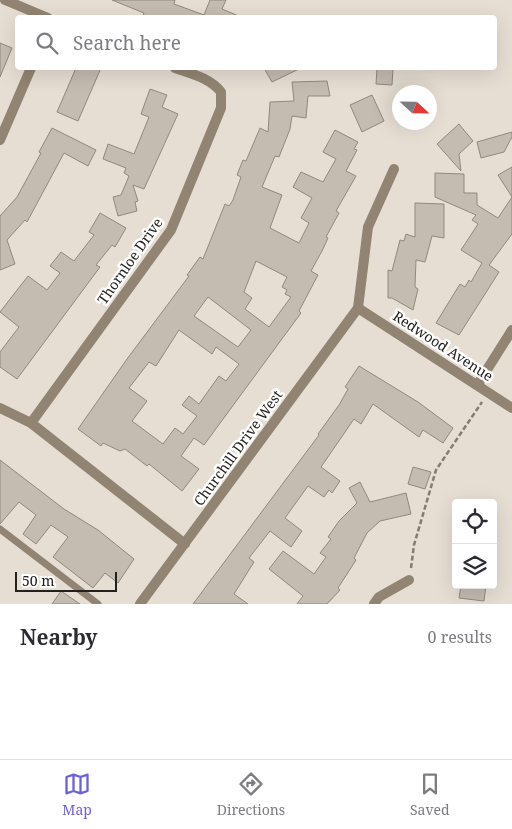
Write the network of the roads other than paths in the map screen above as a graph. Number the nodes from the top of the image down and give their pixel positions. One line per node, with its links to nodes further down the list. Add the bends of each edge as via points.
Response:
1 (5, 0): 2 (street)
2 (41, 15)
3 (30, 70): 5 (street)
4 (181, 70): 12 (street, Thornloe Drive, via 210,81 221,92 221,108 171,230)
5 (0, 140)
6 (394, 169): 7 (street, via 368,227)
7 (358, 308): 9 (street, Redwood Avenue); 14 (street, Churchill Drive West)
8 (512, 330): 9 (street)
9 (478, 384): 11 (street, Redwood Avenue)
10 (0, 408): 12 (street)
11 (512, 408)
12 (31, 423): 14 (street)
13 (0, 529): 16 (lane)
14 (185, 544): 17 (street, Churchill Drive West)
15 (409, 580): 18 (street, via 379,597)
16 (98, 604)
17 (140, 604)
18 (374, 604)

